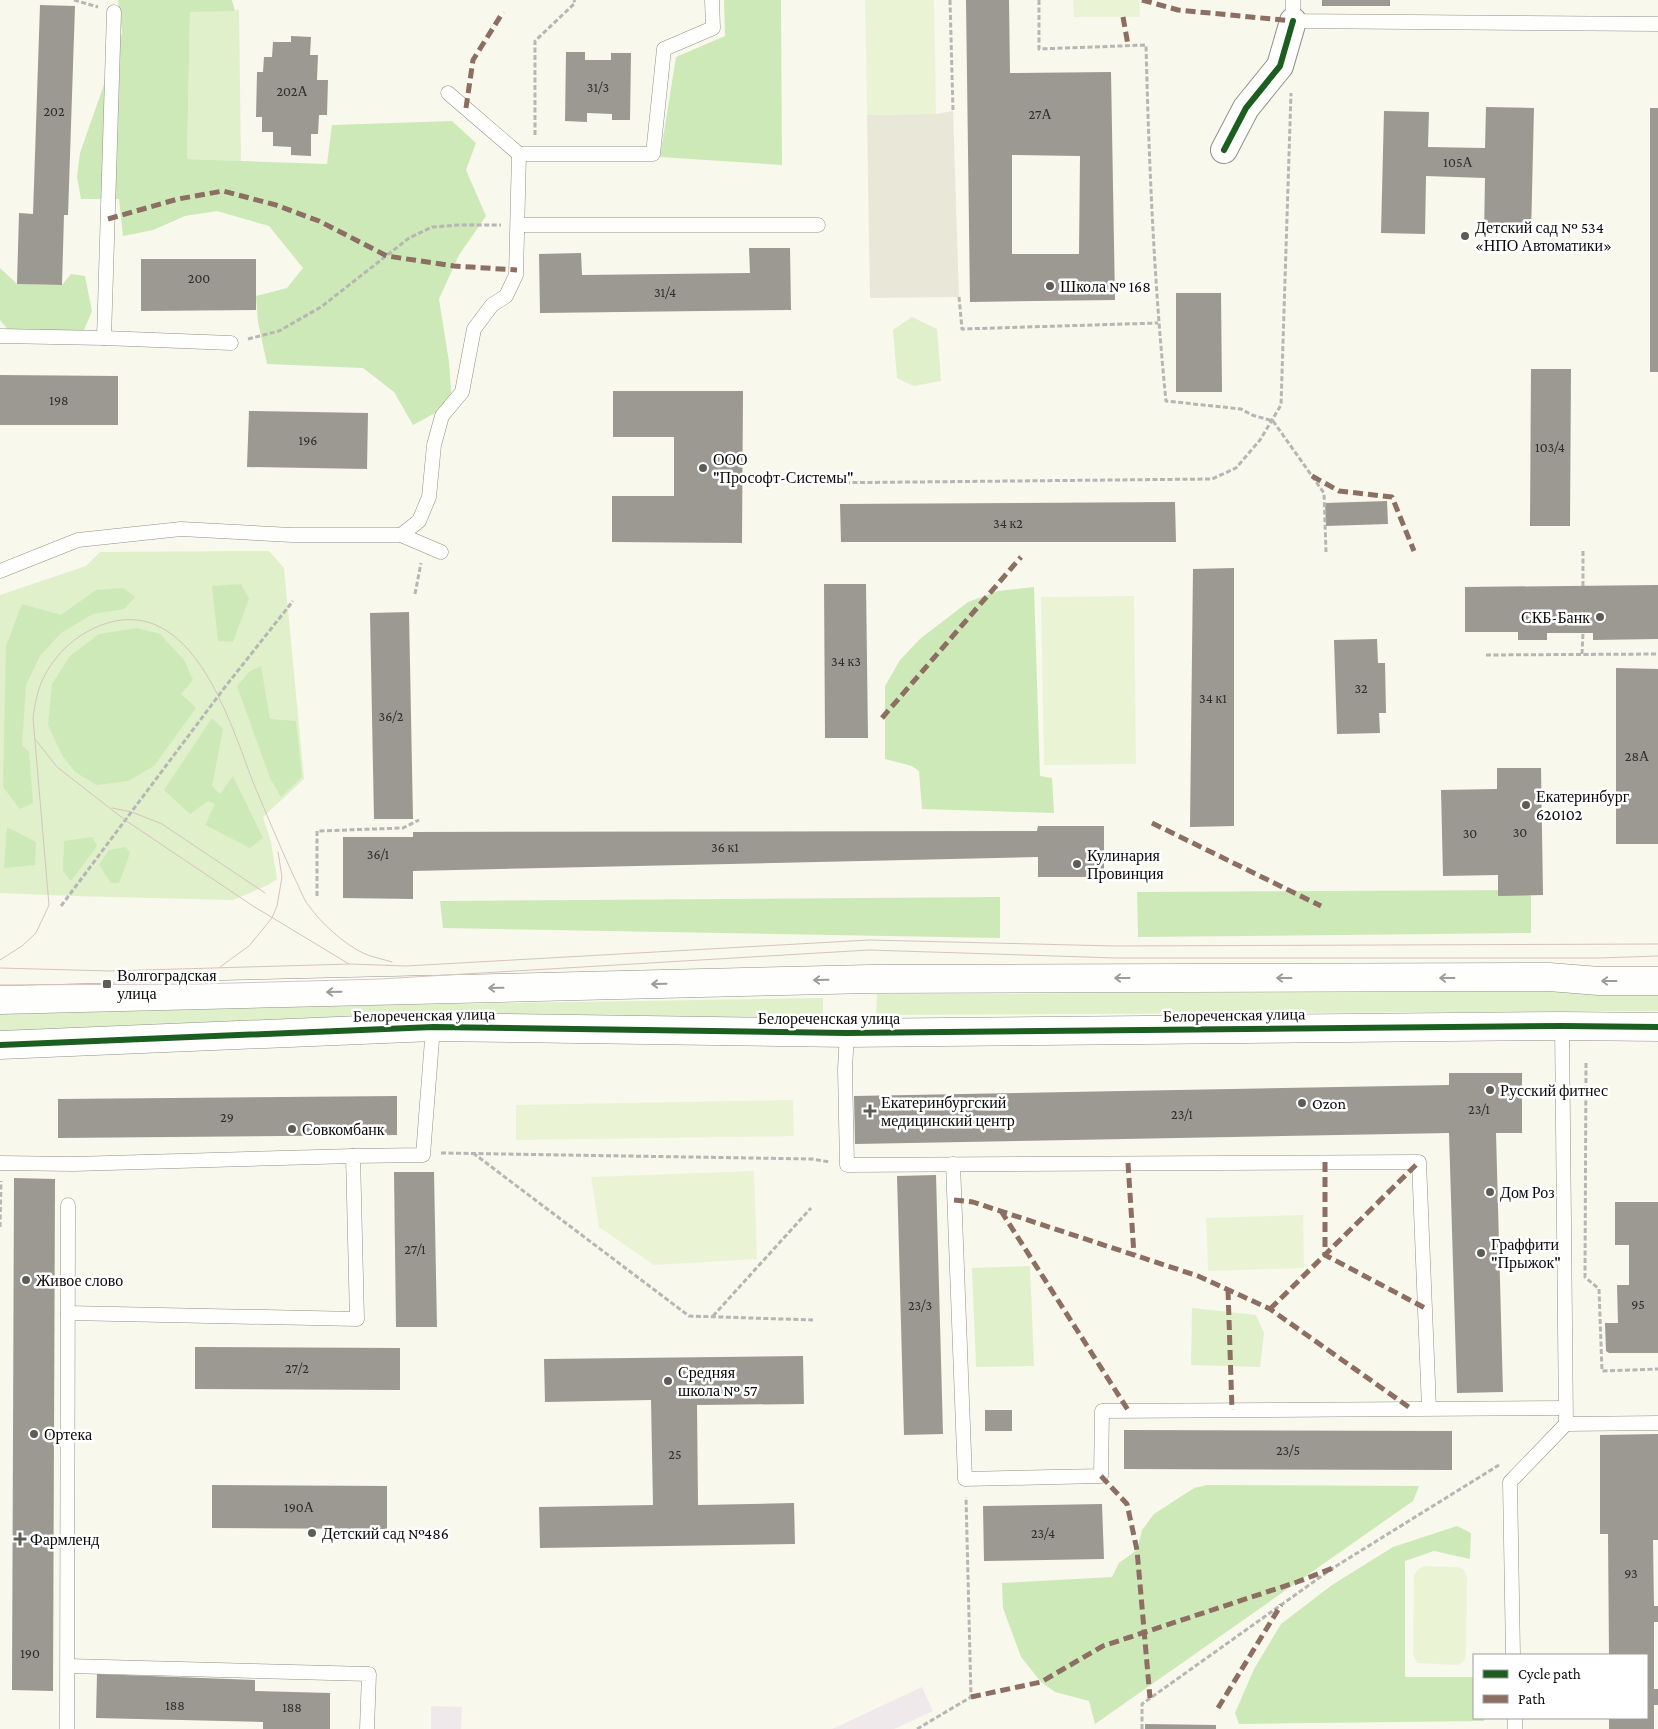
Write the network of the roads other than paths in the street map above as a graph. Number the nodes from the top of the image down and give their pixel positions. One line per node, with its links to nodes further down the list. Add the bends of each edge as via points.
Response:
1 (712, 0): 7 (lane, via 713,28 664,49 652,154)
2 (1293, 11): 4 (lane); 6 (street, via 1280,66 1246,108)
3 (114, 12): 11 (lane)
4 (1658, 24)
5 (448, 93): 7 (lane)
6 (1224, 150)
7 (519, 154): 8 (lane)
8 (518, 225): 9 (lane); 13 (lane, via 516,275 506,296 492,305 474,329 462,392 442,416 429,497 419,521)
9 (818, 225)
10 (0, 336): 11 (lane)
11 (104, 338): 12 (lane)
12 (231, 343)
13 (401, 534): 14 (lane); 15 (lane, via 292,535 181,528 78,540)
14 (441, 552)
15 (0, 571)
16 (1658, 981): 17 (street, Белореченская улица, one-way to 17, via 1599,982 1550,977 880,979)
17 (0, 1000)
18 (1562, 1026): 20 (street, Белореченская улица); 21 (street, Белореченская улица); 29 (lane)
19 (433, 1027): 21 (street, Белореченская улица); 22 (street, Белореченская улица); 23 (lane, via 423,1155)
20 (1658, 1028)
21 (847, 1033): 25 (lane, via 844,1069 847,1164)
22 (0, 1045)
23 (353, 1156): 24 (lane); 27 (lane, via 357,1319)
24 (0, 1163)
25 (953, 1164): 28 (lane, via 1419,1162); 28 (lane, via 965,1479 1101,1476 1102,1410)
26 (68, 1205): 27 (lane)
27 (68, 1313): 33 (lane)
28 (1428, 1408): 29 (lane)
29 (1566, 1408): 31 (lane)
30 (1658, 1423): 31 (lane)
31 (1566, 1424): 32 (lane, via 1510,1482)
32 (1514, 1654)
33 (68, 1666): 34 (lane); 35 (lane, via 369,1674)
34 (67, 1729)
35 (368, 1729)

